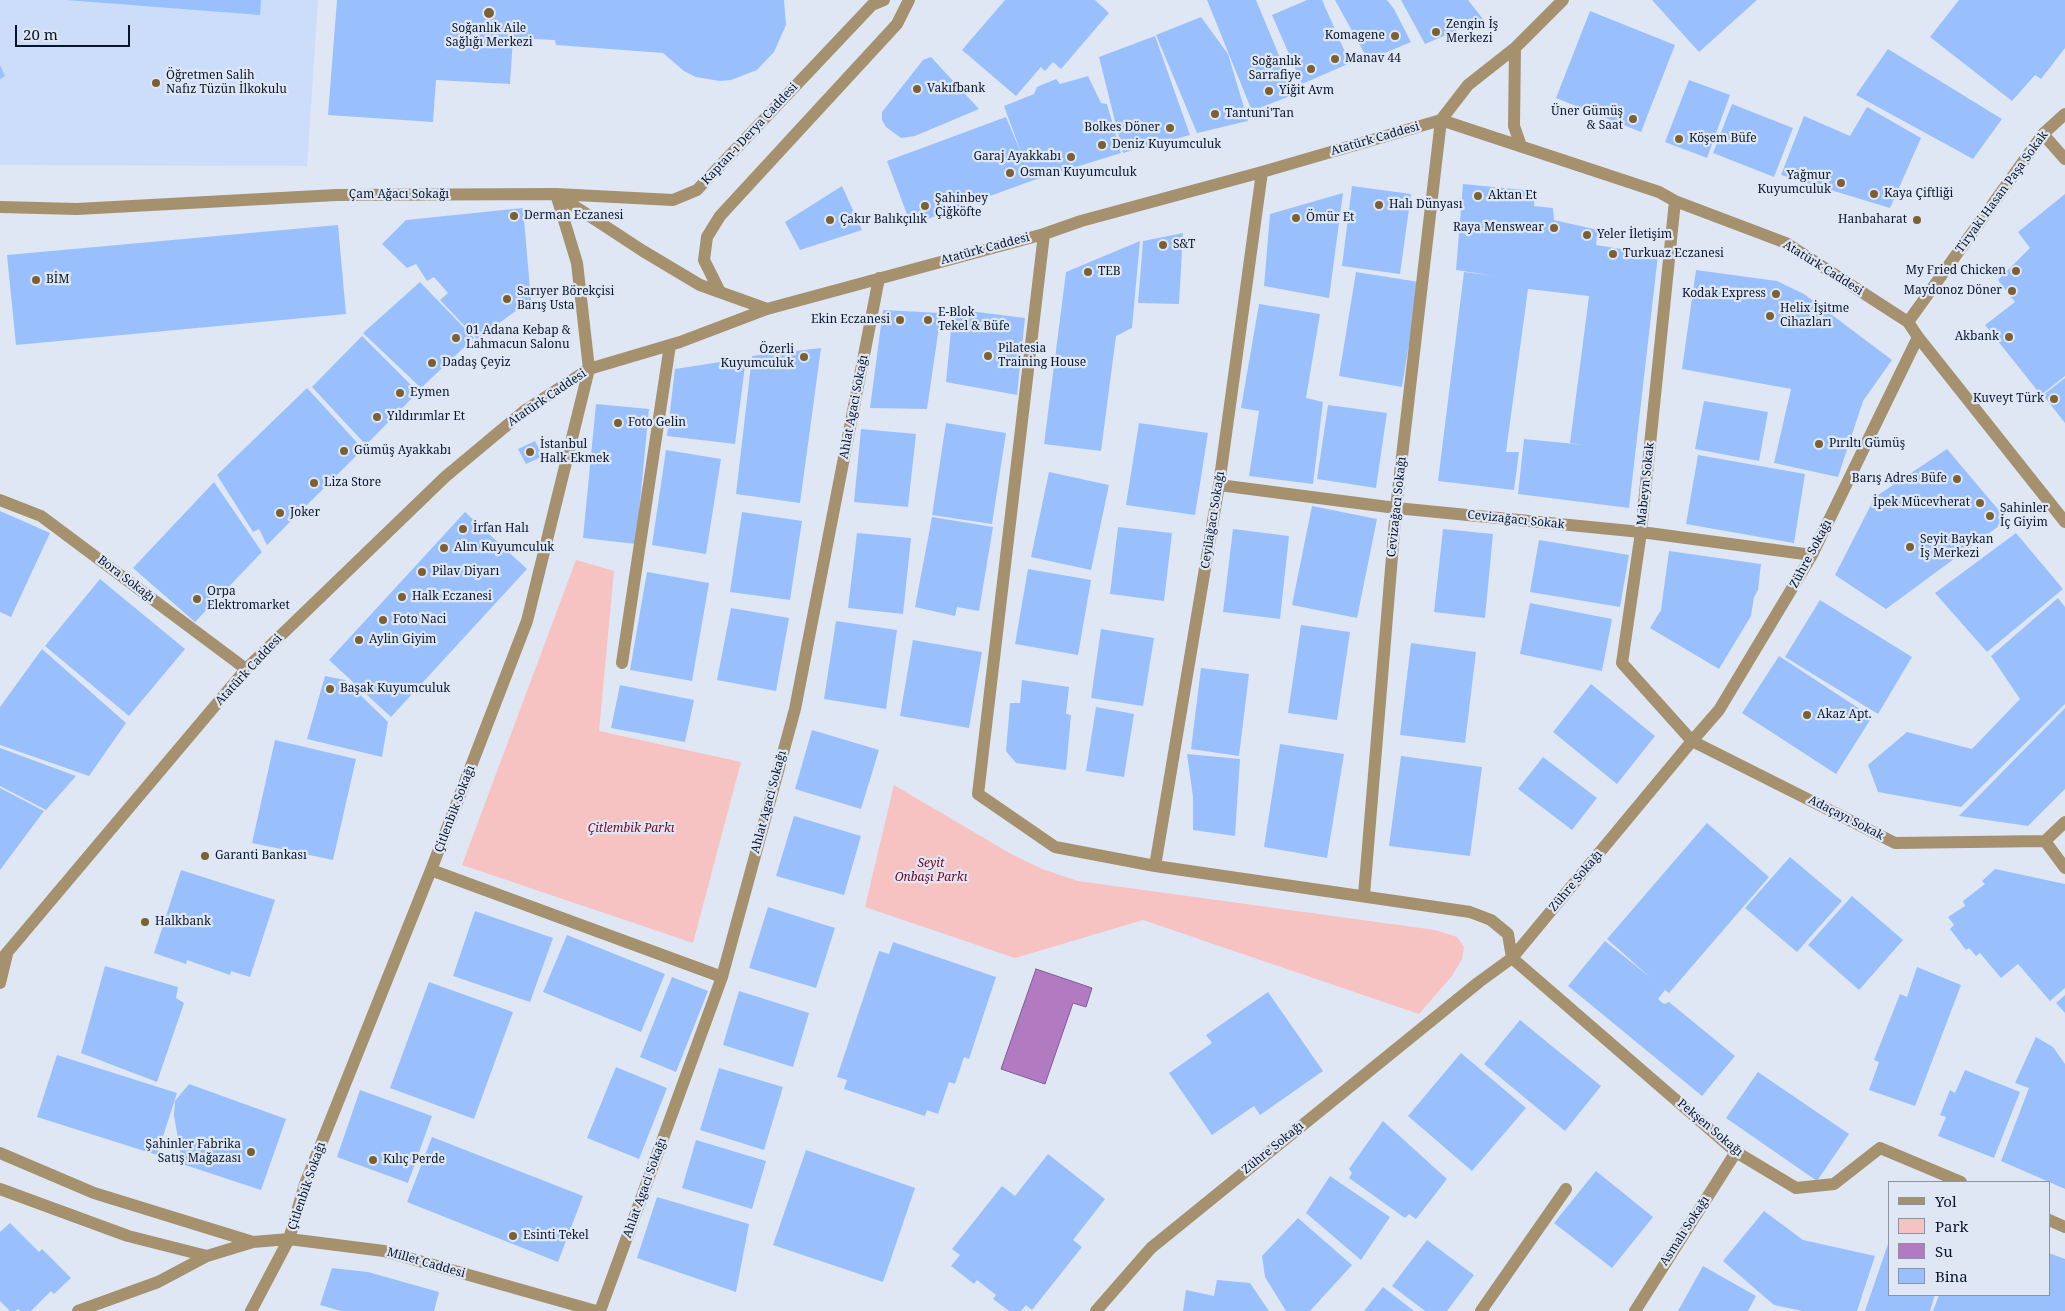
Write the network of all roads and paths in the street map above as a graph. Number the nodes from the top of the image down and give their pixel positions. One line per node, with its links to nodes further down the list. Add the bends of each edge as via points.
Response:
1 (884, 0): 11 (street, Kaptan-ı Derya Caddesi, via 872,6 697,190 673,200)
2 (909, 0): 16 (street, via 897,24 720,216 707,237 704,260)
3 (1563, 0): 4 (street)
4 (1515, 48): 6 (street, via 1468,85); 8 (street, via 1514,126)
5 (2065, 114): 7 (street, Tiryaki Hasan Paşa Sokak)
6 (1441, 120): 8 (street, Atatürk Caddesi); 10 (street, Atatürk Caddesi); 24 (street, Cevizağacı Sokağı)
7 (2043, 134): 9 (street); 18 (street, Tiryaki Hasan Paşa Sokak)
8 (1521, 146): 12 (street, Atatürk Caddesi, via 1659,192)
9 (2065, 159)
10 (1262, 172): 14 (street, Atatürk Caddesi); 22 (street, Ceyilağacı Sokağı)
11 (556, 194): 13 (street, Çam Ağacı Sokağı, via 336,195 77,209); 16 (street, via 643,251 700,285); 21 (street, via 577,263)
12 (1675, 201): 18 (street, Atatürk Caddesi, via 1786,243); 26 (street, Mabeyn Sokak)
13 (0, 207)
14 (1044, 234): 15 (street, Atatürk Caddesi); 33 (street, via 978,794 1055,847)
15 (879, 278): 17 (street, Atatürk Caddesi); 39 (street, Ahlat Agaci Sokağı, via 795,709)
16 (720, 292): 17 (street)
17 (767, 309): 20 (street, Atatürk Caddesi)
18 (1908, 322): 19 (street, Atatürk Caddesi)
19 (1918, 337): 25 (street, Atatürk Caddesi); 27 (street, Zühre Sokağı)
20 (670, 345): 21 (street, Atatürk Caddesi); 28 (street)
21 (589, 370): 29 (street, Atatürk Caddesi, via 524,411 444,477); 35 (street, Çitlenbik Sokağı, via 527,621)
22 (1219, 486): 24 (street, Cevizağacı Sokak); 33 (street, Ceyilağacı Sokağı)
23 (0, 500): 29 (street, Bora Sokağı, via 41,516)
24 (1396, 508): 26 (street, Cevizağacı Sokak); 36 (street, Cevizağacı Sokağı)
25 (2065, 522)
26 (1641, 532): 27 (street, Cevizağacı Sokak); 30 (street, Mabeyn Sokak, via 1622,663)
27 (1812, 555): 30 (street, Zühre Sokağı, via 1719,710)
28 (622, 663)
29 (246, 669): 37 (street, Atatürk Caddesi)
30 (1692, 741): 32 (street, Adaçayı Sokak, via 1895,843); 38 (street, Zühre Sokağı)
31 (2065, 822): 32 (street)
32 (2045, 841): 34 (street)
33 (1155, 866): 36 (street)
34 (2065, 868)
35 (431, 870): 39 (street); 48 (street, Çitlenbik Sokağı, via 306,1184)
36 (1364, 895): 38 (street, via 1470,912 1491,920 1508,934)
37 (4, 956): 40 (street, Atatürk Caddesi)
38 (1512, 958): 42 (street, Pekşen Sokağı); 55 (street, Zühre Sokağı, via 1151,1248)
39 (722, 977): 54 (street, Ahlat Agaci Sokağı)
40 (0, 982)
41 (2, 1152): 49 (street, Millet Caddesi, via 94,1194)
42 (1736, 1152): 43 (street, Pekşen Sokağı, via 1796,1188 1834,1184 1880,1148); 57 (street, Asmalı Sokağı)
43 (1959, 1181)
44 (0, 1189): 50 (street, via 128,1236)
45 (1566, 1189): 56 (street)
46 (2050, 1220): 47 (street)
47 (2065, 1227)
48 (289, 1239): 49 (street, Millet Caddesi); 52 (street, Çitlenbik Sokağı); 53 (street, Millet Caddesi, via 384,1251)
49 (253, 1242): 50 (street, Millet Caddesi)
50 (207, 1256): 51 (street, Millet Caddesi, via 158,1282)
51 (78, 1311)
52 (251, 1311)
53 (596, 1311)
54 (600, 1311)
55 (1096, 1311)
56 (1481, 1311)
57 (1635, 1311)

